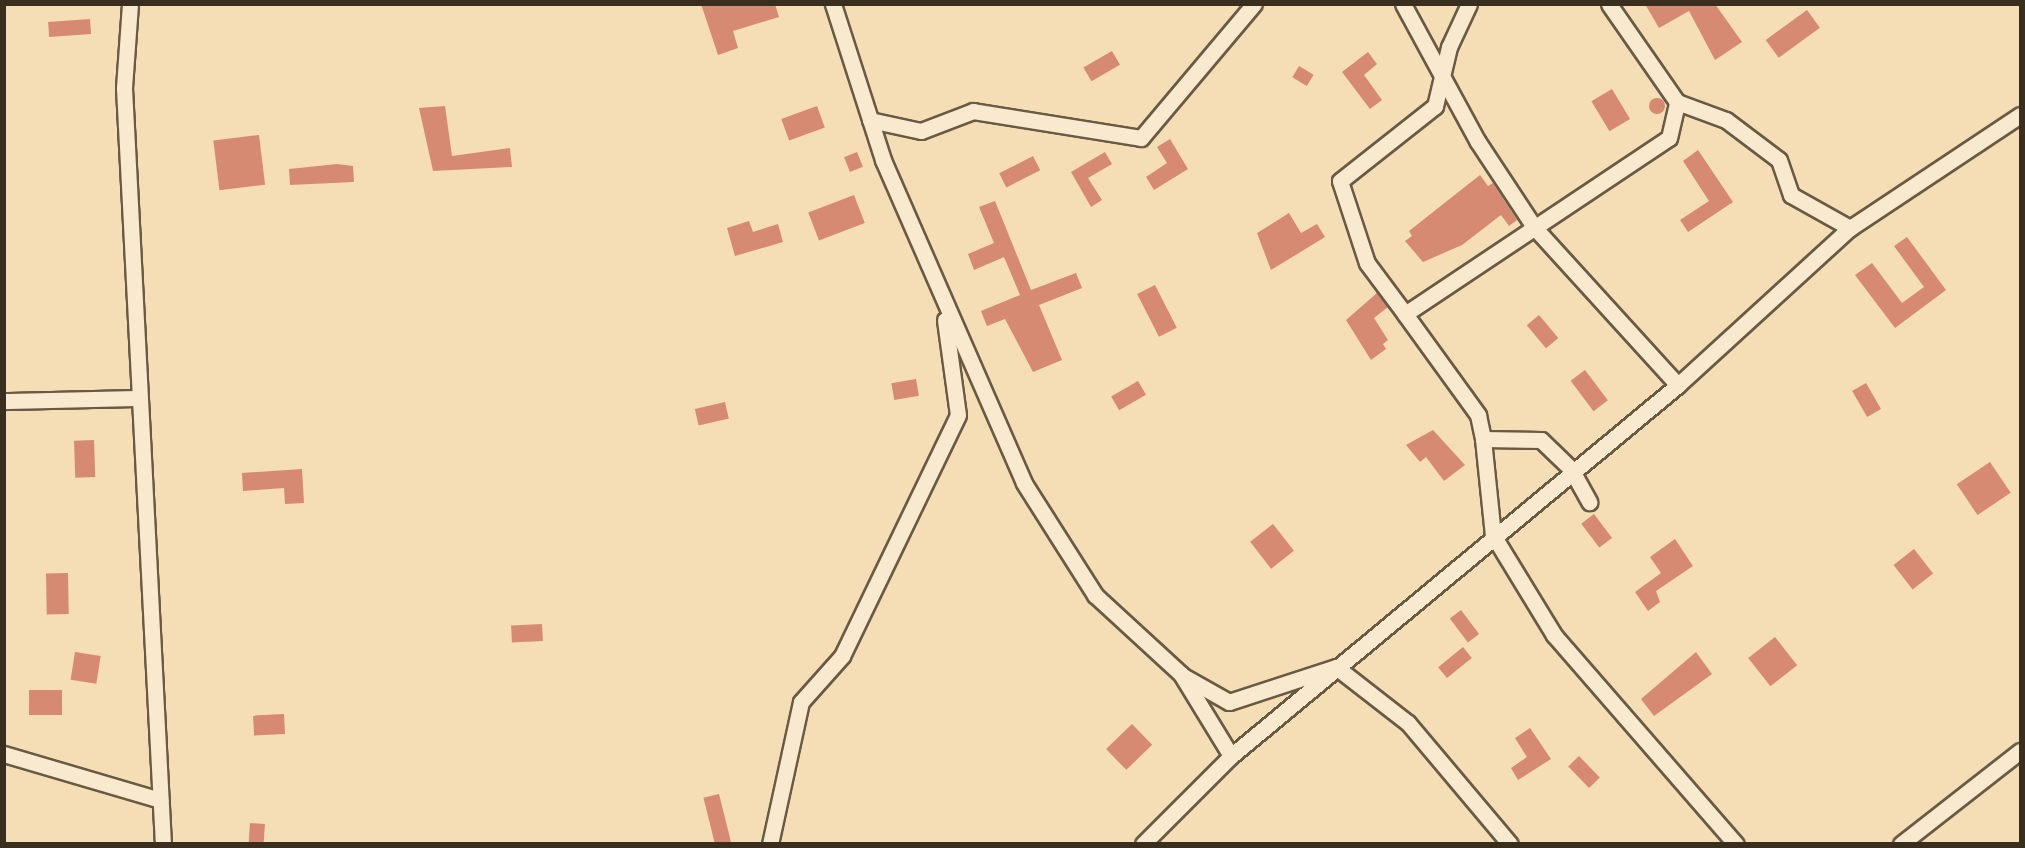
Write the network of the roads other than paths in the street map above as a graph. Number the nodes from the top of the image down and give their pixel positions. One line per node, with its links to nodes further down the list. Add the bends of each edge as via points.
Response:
1 (130, 4): 16 (street, via 124,88)
2 (832, 4): 10 (street)
3 (1254, 4): 10 (street, via 1141,138 973,111 921,131)
4 (1403, 4): 7 (street)
5 (1469, 4): 7 (street, via 1449,47)
6 (1609, 4): 8 (street)
7 (1442, 80): 11 (street); 14 (street, via 1434,106 1340,181 1367,263)
8 (1677, 102): 11 (street, via 1669,138); 12 (street, via 1726,120 1779,160 1791,195)
9 (2020, 115): 12 (street)
10 (870, 120): 13 (street)
11 (1534, 227): 14 (street); 15 (street)
12 (1850, 228): 15 (street)
13 (942, 300): 23 (street, via 1024,483 1095,595); 29 (street, via 958,415 842,656 801,702)
14 (1405, 314): 18 (street, via 1478,415)
15 (1678, 385): 19 (street)
16 (139, 398): 17 (street); 27 (street)
17 (4, 401)
18 (1483, 439): 19 (street, via 1541,440); 21 (street)
19 (1571, 469): 20 (street); 21 (street)
20 (1589, 502)
21 (1493, 535): 22 (street); 32 (street, via 1554,635)
22 (1336, 667): 23 (street, via 1229,702); 26 (street); 31 (street, via 1408,723)
23 (1181, 674): 26 (street)
24 (2020, 751): 33 (street)
25 (4, 754): 27 (street)
26 (1231, 756): 30 (street)
27 (160, 800): 28 (street)
28 (163, 843)
29 (770, 843)
30 (1143, 843)
31 (1510, 843)
32 (1736, 843)
33 (1901, 843)

